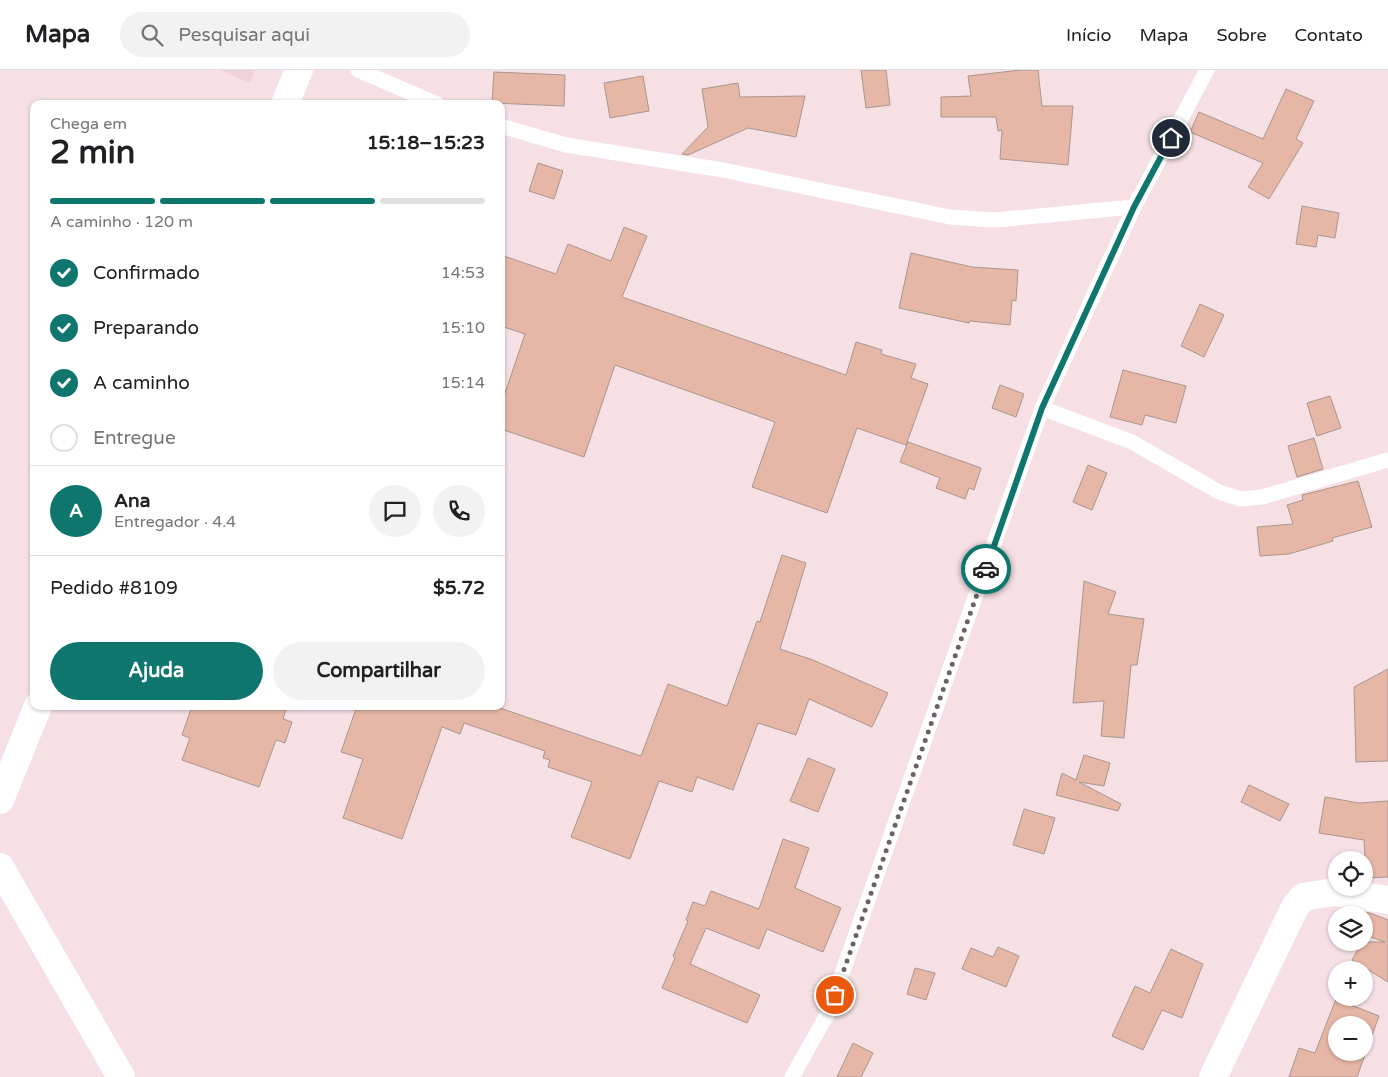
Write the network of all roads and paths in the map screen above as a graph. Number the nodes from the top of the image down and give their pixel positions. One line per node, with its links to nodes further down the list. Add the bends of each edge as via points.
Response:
1 (299, 70): 4 (street)
2 (358, 70): 5 (lane)
3 (1207, 70): 7 (lane)
4 (287, 100)
5 (428, 100)
6 (505, 127): 7 (lane, via 566,145 724,170 950,217 995,220)
7 (1134, 207): 8 (lane)
8 (1042, 408): 9 (lane, via 1132,442 1219,492 1241,499 1262,497); 15 (lane, via 828,1013)
9 (1388, 460)
10 (36, 710): 11 (street)
11 (0, 800)
12 (0, 867): 14 (street)
13 (1388, 900): 16 (street, via 1334,892 1303,897 1295,907)
14 (121, 1077)
15 (792, 1077)
16 (1213, 1077)

